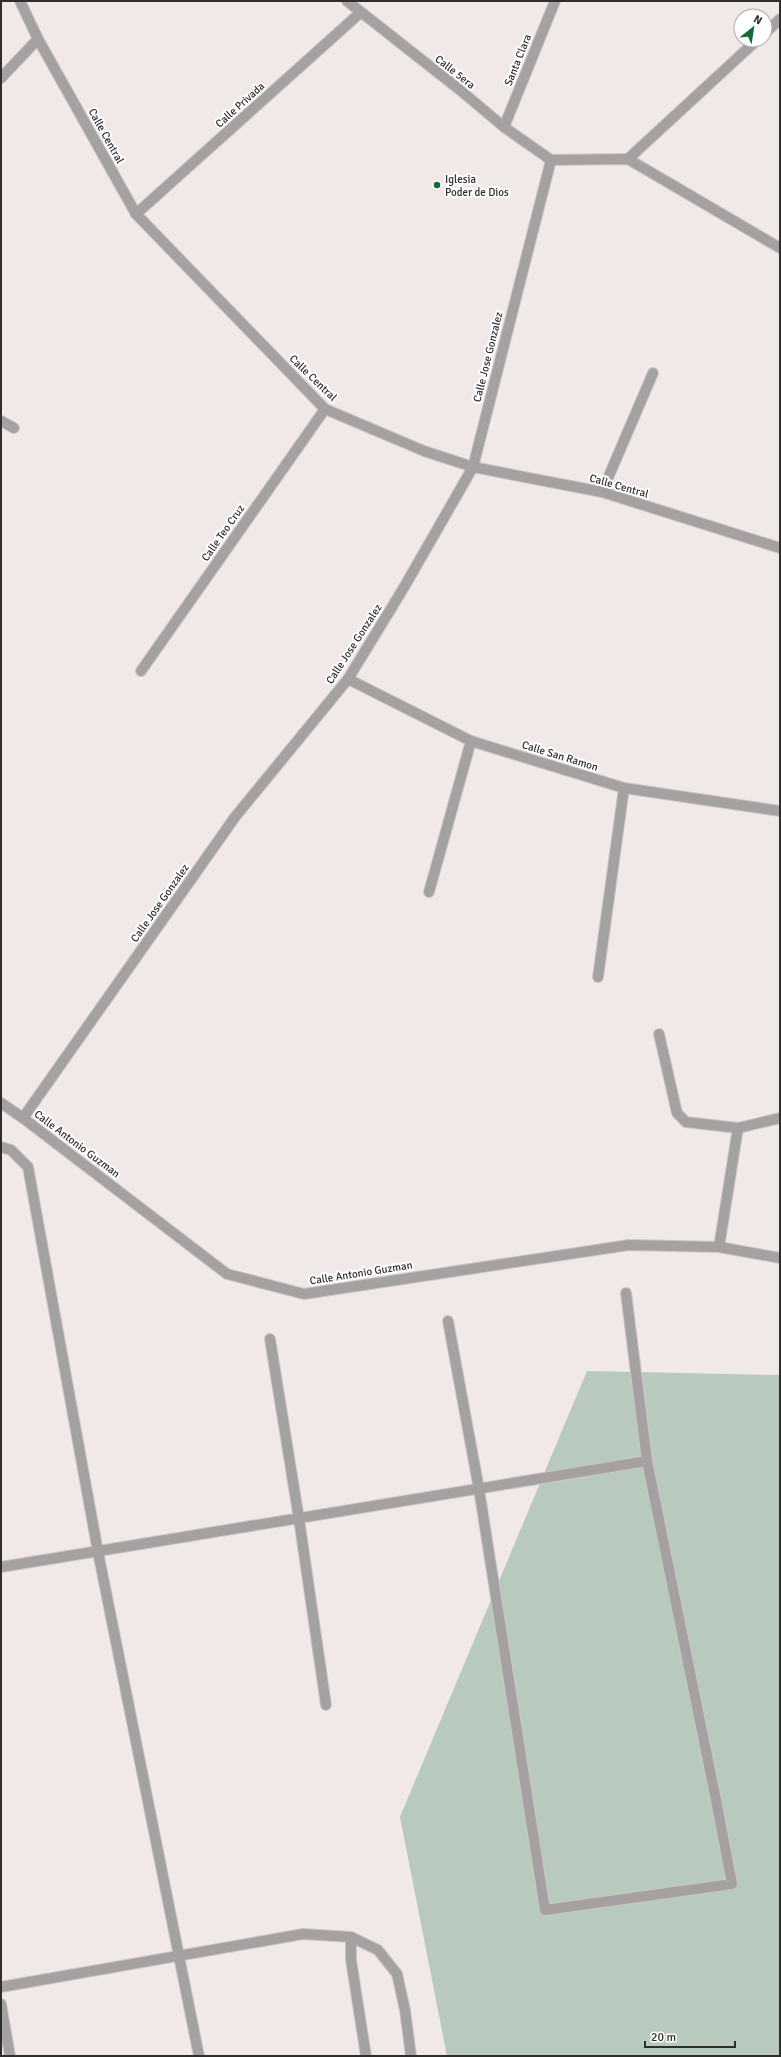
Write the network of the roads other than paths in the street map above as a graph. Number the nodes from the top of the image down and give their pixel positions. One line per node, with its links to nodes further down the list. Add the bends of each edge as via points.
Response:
1 (20, 1): 5 (street, Calle Central)
2 (346, 1): 4 (street, Calle 5era)
3 (555, 1): 8 (street, Santa Clara)
4 (360, 13): 8 (street, Calle 5era); 11 (street, Calle Privada)
5 (38, 39): 7 (street); 11 (street, Calle Central)
6 (748, 48): 9 (street)
7 (1, 78)
8 (504, 127): 10 (street, Calle 5era)
9 (628, 159): 10 (street); 12 (street)
10 (551, 160): 17 (street, Calle Jose Gonzalez)
11 (136, 214): 14 (street, Calle Central)
12 (780, 248)
13 (653, 373): 18 (street)
14 (325, 409): 17 (street, Calle Central, via 424,451); 20 (street, Calle Teo Cruz)
15 (1, 421): 16 (street)
16 (14, 428)
17 (473, 467): 18 (street, Calle Central); 21 (street, Calle Jose Gonzalez)
18 (602, 492): 19 (street, Calle Central)
19 (780, 548)
20 (141, 671)
21 (348, 679): 22 (street, Calle San Ramon); 29 (street, Calle Jose Gonzalez, via 235,817)
22 (471, 741): 23 (street, Calle San Ramon); 25 (street)
23 (624, 788): 24 (street, Calle San Ramon); 26 (street)
24 (780, 811)
25 (429, 892)
26 (598, 977)
27 (659, 1034): 31 (street, via 677,1113 686,1122)
28 (1, 1103): 29 (street, Calle Antonio Guzman)
29 (23, 1118): 33 (street, Calle Antonio Guzman, via 227,1274 304,1294 629,1245)
30 (780, 1118): 31 (street)
31 (738, 1128): 33 (street)
32 (1, 1147): 41 (street, via 11,1150 28,1168)
33 (719, 1247): 34 (street, Calle Antonio Guzman)
34 (780, 1258)
35 (626, 1293): 38 (street)
36 (448, 1321): 39 (street)
37 (270, 1339): 40 (street)
38 (647, 1462): 39 (street); 39 (street, via 732,1884 545,1910)
39 (479, 1489): 40 (street)
40 (299, 1519): 41 (street); 43 (street)
41 (98, 1552): 42 (street); 45 (street)
42 (1, 1568)
43 (326, 1705)
44 (352, 1937): 45 (street, via 302,1934); 50 (street, via 351,1960); 51 (street, via 378,1950 397,1974)
45 (180, 1956): 46 (street); 49 (street)
46 (1, 1987)
47 (1, 2004): 48 (street)
48 (10, 2056)
49 (199, 2056)
50 (366, 2056)
51 (411, 2056)

